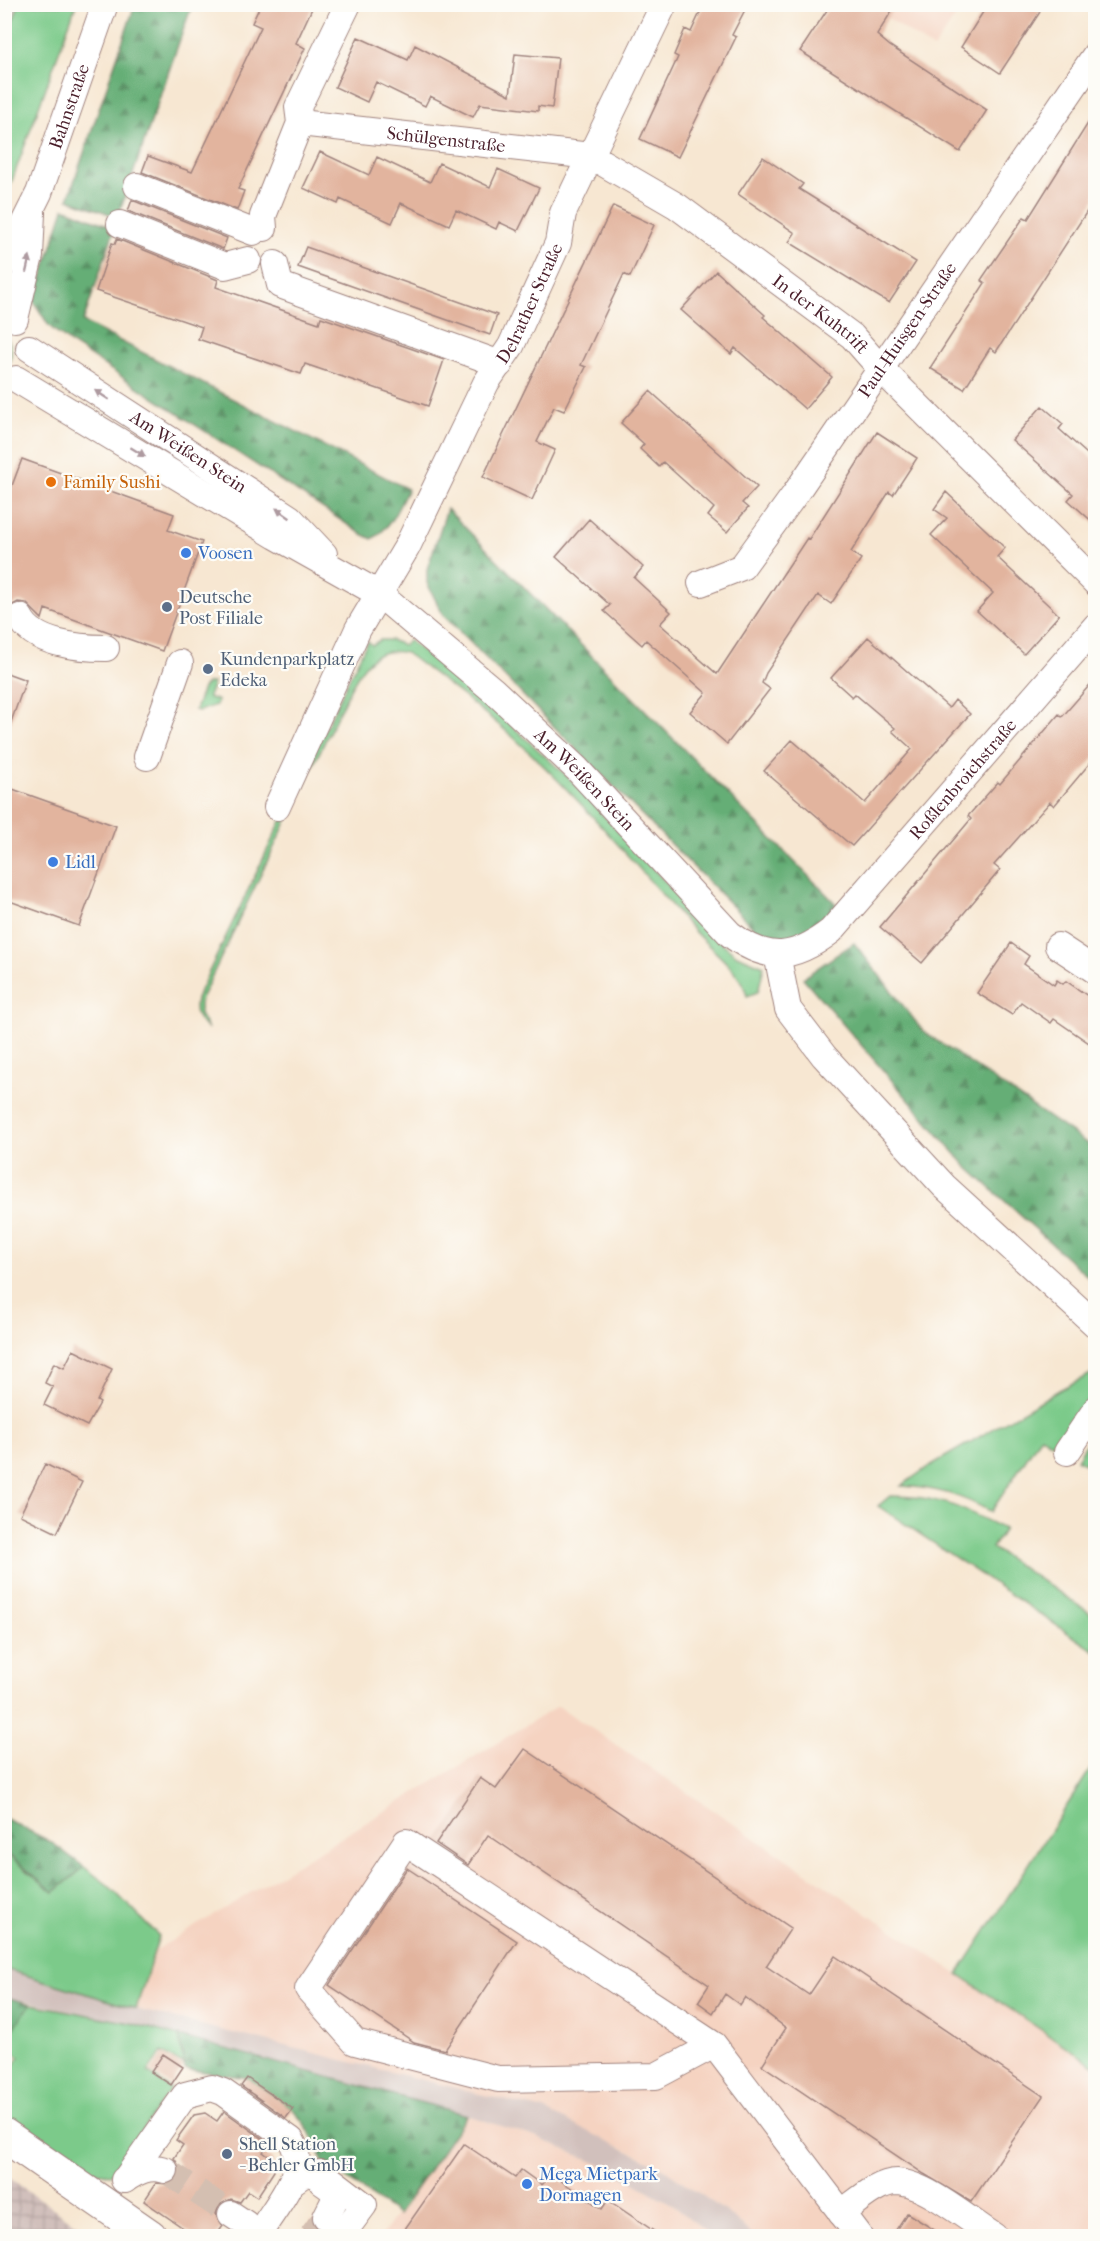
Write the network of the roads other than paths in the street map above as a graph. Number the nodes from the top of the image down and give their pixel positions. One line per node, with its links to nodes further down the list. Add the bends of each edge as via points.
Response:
1 (105, 4): 8 (street, Bahnstraße)
2 (348, 4): 5 (street, via 298,107)
3 (664, 4): 6 (street, Delrather Straße)
4 (1095, 54): 17 (street, Paul-Huisgen-Straße)
5 (300, 123): 6 (street, Schülgenstraße); 10 (street)
6 (591, 156): 16 (street, Delrather Straße, via 563,213 558,243); 17 (street, In der Kuhtrift, via 677,206 852,336)
7 (137, 186): 10 (street)
8 (33, 209): 12 (street, Bahnstraße); 14 (street, Bahnstraße, one-way to 8, via 30,256)
9 (120, 224): 11 (street, via 225,266)
10 (258, 230): 11 (street, via 245,245); 13 (street, via 276,232 283,242 283,254)
11 (248, 260): 13 (street, via 261,267)
12 (4, 264)
13 (275, 264): 16 (street, via 280,285)
14 (10, 316): 15 (street, Bahnstraße, via 25,332)
15 (29, 348): 18 (street, via 26,365); 19 (street, Am Weißen Stein, one-way to 15, via 290,518)
16 (500, 364): 22 (street, Delrather Straße, via 486,383 407,547)
17 (881, 369): 20 (street, Paul-Huisgen-Straße, via 742,567); 21 (street, In der Kuhtrift)
18 (10, 383): 19 (street, Am Weißen Stein, one-way to 19)
19 (339, 570): 22 (street, Am Weißen Stein)
20 (701, 583)
21 (1095, 583)
22 (379, 594): 28 (street, Delrather Straße, via 358,629); 31 (street, Am Weißen Stein, via 494,691 577,769 730,934 745,946)
23 (20, 617): 25 (street, via 24,625 44,637 83,648)
24 (1095, 626): 29 (street, Roßlenbroichstraße)
25 (106, 648)
26 (180, 663): 27 (street)
27 (147, 757)
28 (277, 807)
29 (831, 931): 31 (street, Am Weißen Stein, via 813,945 791,954)
30 (1058, 946): 32 (street)
31 (777, 954): 33 (street, via 788,1009 824,1056 944,1186)
32 (1095, 971)
33 (1095, 1325)
34 (1095, 1409): 35 (street)
35 (1066, 1452)
36 (714, 2045): 36 (street, via 406,1842 308,1989 355,2042 498,2079 656,2076); 42 (street)
37 (4, 2134): 41 (main road)
38 (165, 2170): 39 (street, via 140,2170)
39 (125, 2180): 40 (street, via 177,2102 184,2095 212,2088 291,2140 297,2150 298,2166); 41 (street)
40 (291, 2183): 44 (street, via 304,2174 322,2173 364,2205); 47 (street)
41 (103, 2204): 45 (main road)
42 (842, 2213): 48 (street); 49 (street, via 874,2189 896,2182 917,2187)
43 (231, 2214): 46 (street, via 246,2224)
44 (334, 2227)
45 (150, 2236)
46 (252, 2236)
47 (258, 2236)
48 (859, 2236)
49 (994, 2236)

